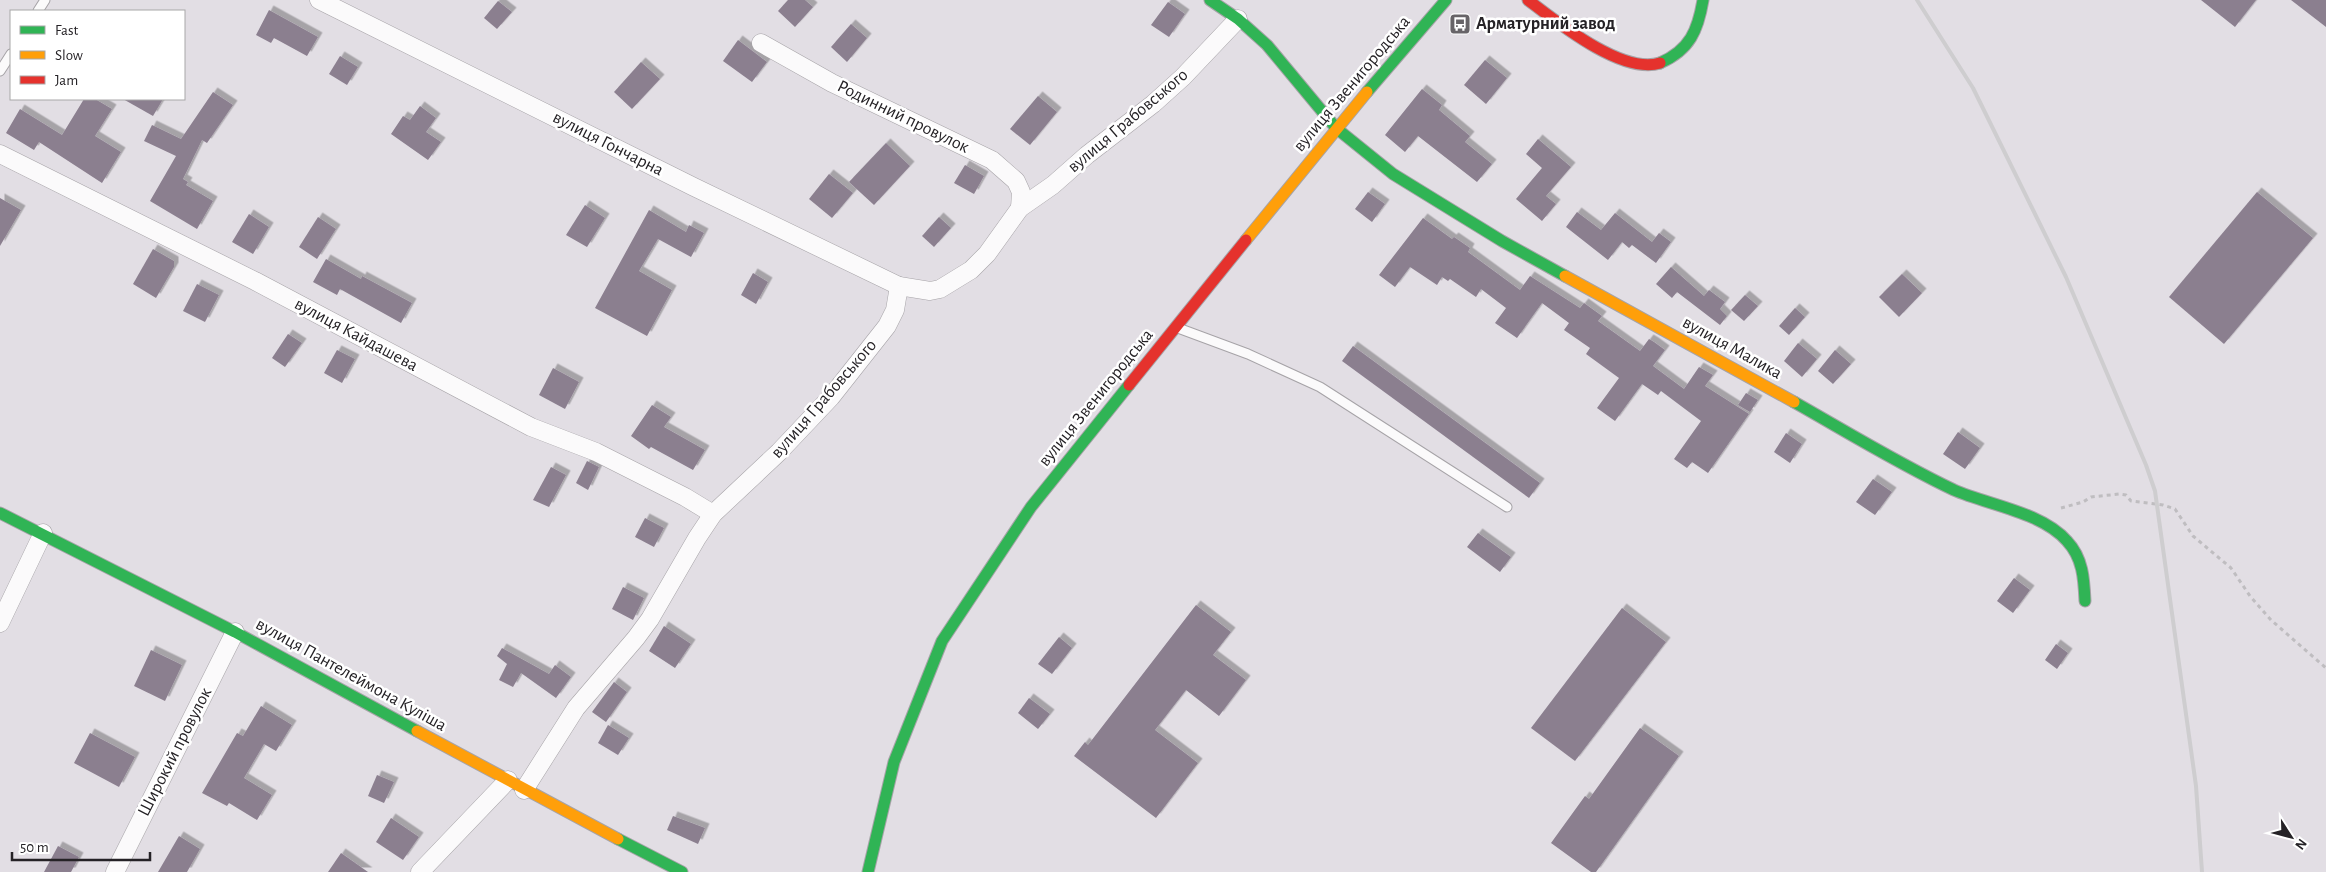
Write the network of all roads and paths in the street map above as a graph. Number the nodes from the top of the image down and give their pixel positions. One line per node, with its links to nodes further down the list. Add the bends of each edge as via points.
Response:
1 (319, 0): 13 (street, вулиця Гончарна)
2 (1210, 0): 6 (street, вулиця Малика)
3 (1446, 0): 10 (street, вулиця Звенигородська)
4 (1528, 0): 5 (street, via 1567,30 1623,60 1649,66 1670,59 1691,41)
5 (1703, 0)
6 (1238, 19): 10 (street, вулиця Малика, via 1268,45); 12 (street, вулиця Грабовського, via 1184,77 1153,104 1054,185)
7 (762, 43): 12 (street, Родинний провулок, via 832,83 992,160 1016,181 1021,192)
8 (10, 56): 9 (lane)
9 (0, 71)
10 (1336, 128): 14 (street, вулиця Звенигородська); 20 (street, вулиця Малика, via 1393,174 1502,241 1925,475 1972,498 2061,532 2076,550 2083,566)
11 (0, 154): 18 (street, вулиця Кайдашева, via 255,281 516,419 596,452)
12 (1020, 208): 13 (street, вулиця Грабовського, via 986,254 960,278 930,291)
13 (899, 286): 18 (street, вулиця Грабовського, via 895,310 887,326 854,371 779,452)
14 (1175, 327): 15 (lane, via 1248,354 1320,387); 30 (street, вулиця Звенигородська, via 1031,507 942,641 894,762)
15 (1507, 507)
16 (2051, 509): 23 (path, via 2110,494 2126,495 2131,501 2163,504 2174,509 2193,536 2231,568 2271,620)
17 (0, 513): 19 (street, вулиця Пантелеймона Куліша)
18 (713, 514): 25 (street, вулиця Грабовського, via 650,619 576,708)
19 (43, 533): 21 (street); 22 (street, вулиця Пантелеймона Куліша)
20 (2085, 601)
21 (0, 623)
22 (235, 632): 24 (street, вулиця Пантелеймона Куліша); 27 (street, Широкий провулок)
23 (2326, 668)
24 (508, 780): 25 (street, вулиця Пантелеймона Куліша); 28 (street)
25 (524, 790): 26 (street, вулиця Пантелеймона Куліша)
26 (666, 869): 29 (street, вулиця Пантелеймона Куліша)
27 (115, 872)
28 (420, 872)
29 (682, 872)
30 (868, 872)

